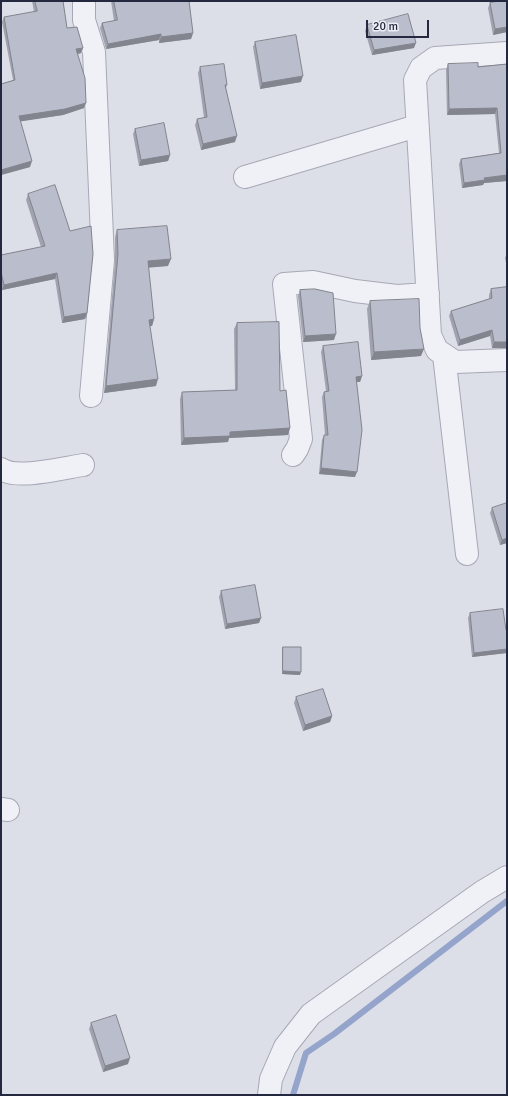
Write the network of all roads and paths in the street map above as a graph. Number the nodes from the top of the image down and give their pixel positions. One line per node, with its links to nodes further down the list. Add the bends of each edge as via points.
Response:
1 (84, 1): 8 (street, via 84,20 94,52 103,260)
2 (507, 53): 3 (street, via 435,58 421,68 415,80)
3 (417, 126): 4 (street); 5 (street)
4 (245, 177)
5 (428, 294): 6 (street, via 430,335 437,350); 9 (street, via 397,296 313,282 284,284 301,439)
6 (444, 355): 7 (street, via 454,362); 12 (street)
7 (507, 360)
8 (90, 396)
9 (293, 455)
10 (83, 465): 11 (street, via 25,473 6,472)
11 (1, 469)
12 (467, 554)
13 (507, 877): 14 (street, via 482,892 311,1014 285,1047 271,1079)
14 (268, 1095)

